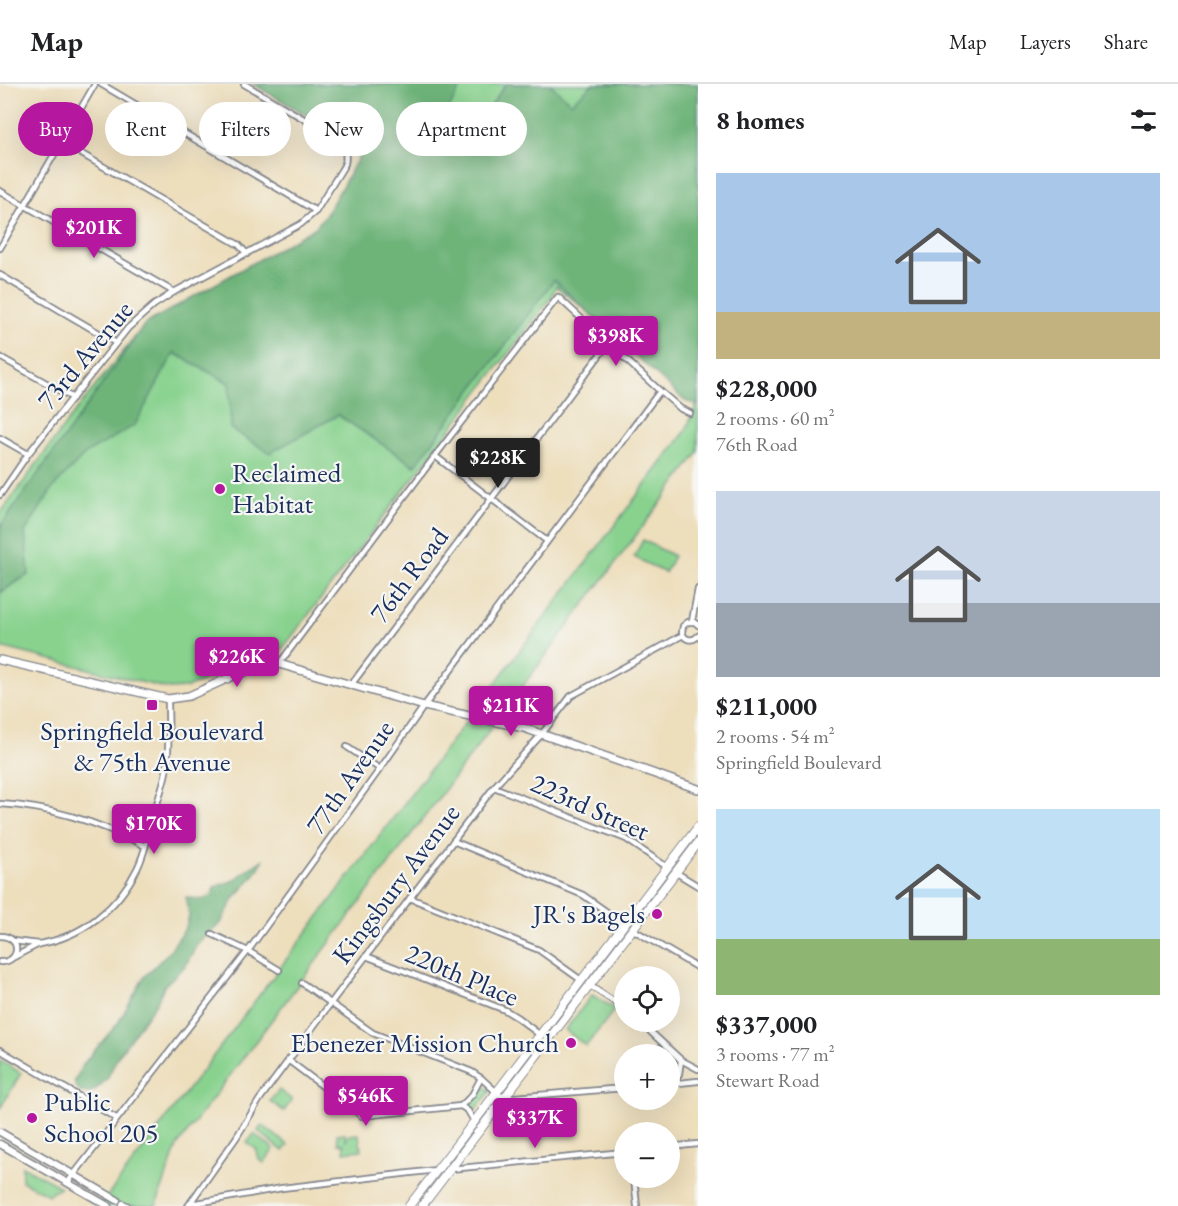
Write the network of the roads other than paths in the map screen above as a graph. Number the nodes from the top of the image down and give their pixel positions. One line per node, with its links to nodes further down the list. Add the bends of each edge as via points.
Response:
1 (95, 84): 4 (street)
2 (101, 84): 9 (street)
3 (243, 84): 9 (street, 73rd Avenue, via 343,144 345,164)
4 (84, 102)
5 (53, 156): 8 (street)
6 (85, 156): 11 (street, via 239,245)
7 (0, 191): 8 (street)
8 (25, 206): 10 (street); 13 (street)
9 (316, 211): 11 (street, 73rd Avenue, via 301,224)
10 (0, 248)
11 (247, 254): 13 (street, 73rd Avenue)
12 (0, 275): 14 (street)
13 (174, 292): 14 (street, 73rd Avenue, via 139,317)
14 (116, 343): 18 (street, 73rd Avenue)
15 (608, 344): 17 (street); 22 (street, via 558,297); 24 (street, 76th Road)
16 (0, 357): 18 (street)
17 (660, 391): 19 (street); 25 (street, 77th Avenue)
18 (73, 398): 21 (street, 73rd Avenue)
19 (690, 413)
20 (0, 438): 21 (street)
21 (28, 454): 23 (street, 73rd Avenue)
22 (435, 456): 24 (street); 32 (street)
23 (0, 495)
24 (491, 498): 25 (street); 33 (street, 76th Road)
25 (547, 541): 35 (street, 77th Avenue)
26 (698, 589): 27 (street)
27 (692, 621): 28 (street); 29 (street, via 683,626)
28 (698, 625)
29 (683, 635): 30 (street, via 692,640); 36 (street, Kingsbury Avenue, via 571,696)
30 (698, 636)
31 (0, 660): 34 (main road)
32 (279, 664): 33 (main road); 34 (main road, via 259,666 189,696)
33 (351, 685): 35 (main road)
34 (168, 699): 45 (street, via 166,772)
35 (424, 706): 36 (main road); 38 (street, 77th Avenue)
36 (541, 735): 39 (street, Kingsbury Avenue); 40 (main road)
37 (347, 747): 38 (street)
38 (380, 769): 56 (street, 77th Avenue)
39 (494, 787): 43 (street, Kingsbury Avenue); 46 (street, 223rd Street, via 626,839)
40 (698, 789)
41 (0, 804): 45 (street, via 71,815)
42 (698, 827): 46 (main road)
43 (453, 841): 49 (street, Kingsbury Avenue); 50 (street, via 583,895)
44 (698, 843): 47 (main road)
45 (145, 846): 55 (street, via 136,871 111,907 75,932)
46 (667, 867): 50 (main road)
47 (675, 872): 48 (street); 51 (main road)
48 (698, 886)
49 (410, 898): 57 (street, Kingsbury Avenue); 63 (street, via 539,950)
50 (624, 924): 63 (main road)
51 (632, 929): 61 (street); 63 (main road)
52 (212, 934): 56 (street)
53 (1, 935): 54 (street)
54 (13, 940): 55 (street); 58 (street)
55 (39, 944): 58 (street)
56 (248, 951): 62 (street); 80 (street, 77th Avenue)
57 (366, 956): 66 (street, Kingsbury Avenue); 68 (street, 220th Place, via 505,1010)
58 (14, 957): 59 (street)
59 (3, 962): 60 (street)
60 (0, 967)
61 (698, 968)
62 (279, 970)
63 (585, 982): 65 (street); 68 (main road); 78 (main road)
64 (302, 983): 66 (street)
65 (614, 1001)
66 (330, 1004): 70 (street, Kingsbury Avenue); 74 (street, via 373,1033)
67 (651, 1032): 71 (street)
68 (540, 1035): 78 (main road)
69 (0, 1050): 80 (street)
70 (288, 1060): 79 (street, via 362,1116); 93 (street, Kingsbury Avenue)
71 (681, 1060): 72 (street); 73 (street)
72 (680, 1067)
73 (698, 1069)
74 (482, 1078): 78 (street); 79 (street)
75 (698, 1081): 76 (street)
76 (680, 1083)
77 (614, 1089): 78 (street)
78 (500, 1095): 81 (main road); 87 (main road)
79 (461, 1106): 81 (street)
80 (116, 1118): 89 (street, 77th Avenue)
81 (474, 1121): 88 (main road)
82 (0, 1132): 89 (street)
83 (0, 1144): 90 (street)
84 (698, 1144): 85 (street)
85 (680, 1146)
86 (614, 1153): 87 (street)
87 (449, 1169): 96 (main road)
88 (436, 1170): 93 (street, via 282,1188); 95 (main road)
89 (75, 1175): 90 (street, 77th Avenue); 92 (street)
90 (68, 1182): 94 (street)
91 (635, 1188): 97 (street)
92 (122, 1203)
93 (189, 1204)
94 (108, 1206)
95 (409, 1206)
96 (422, 1206)
97 (637, 1206)

